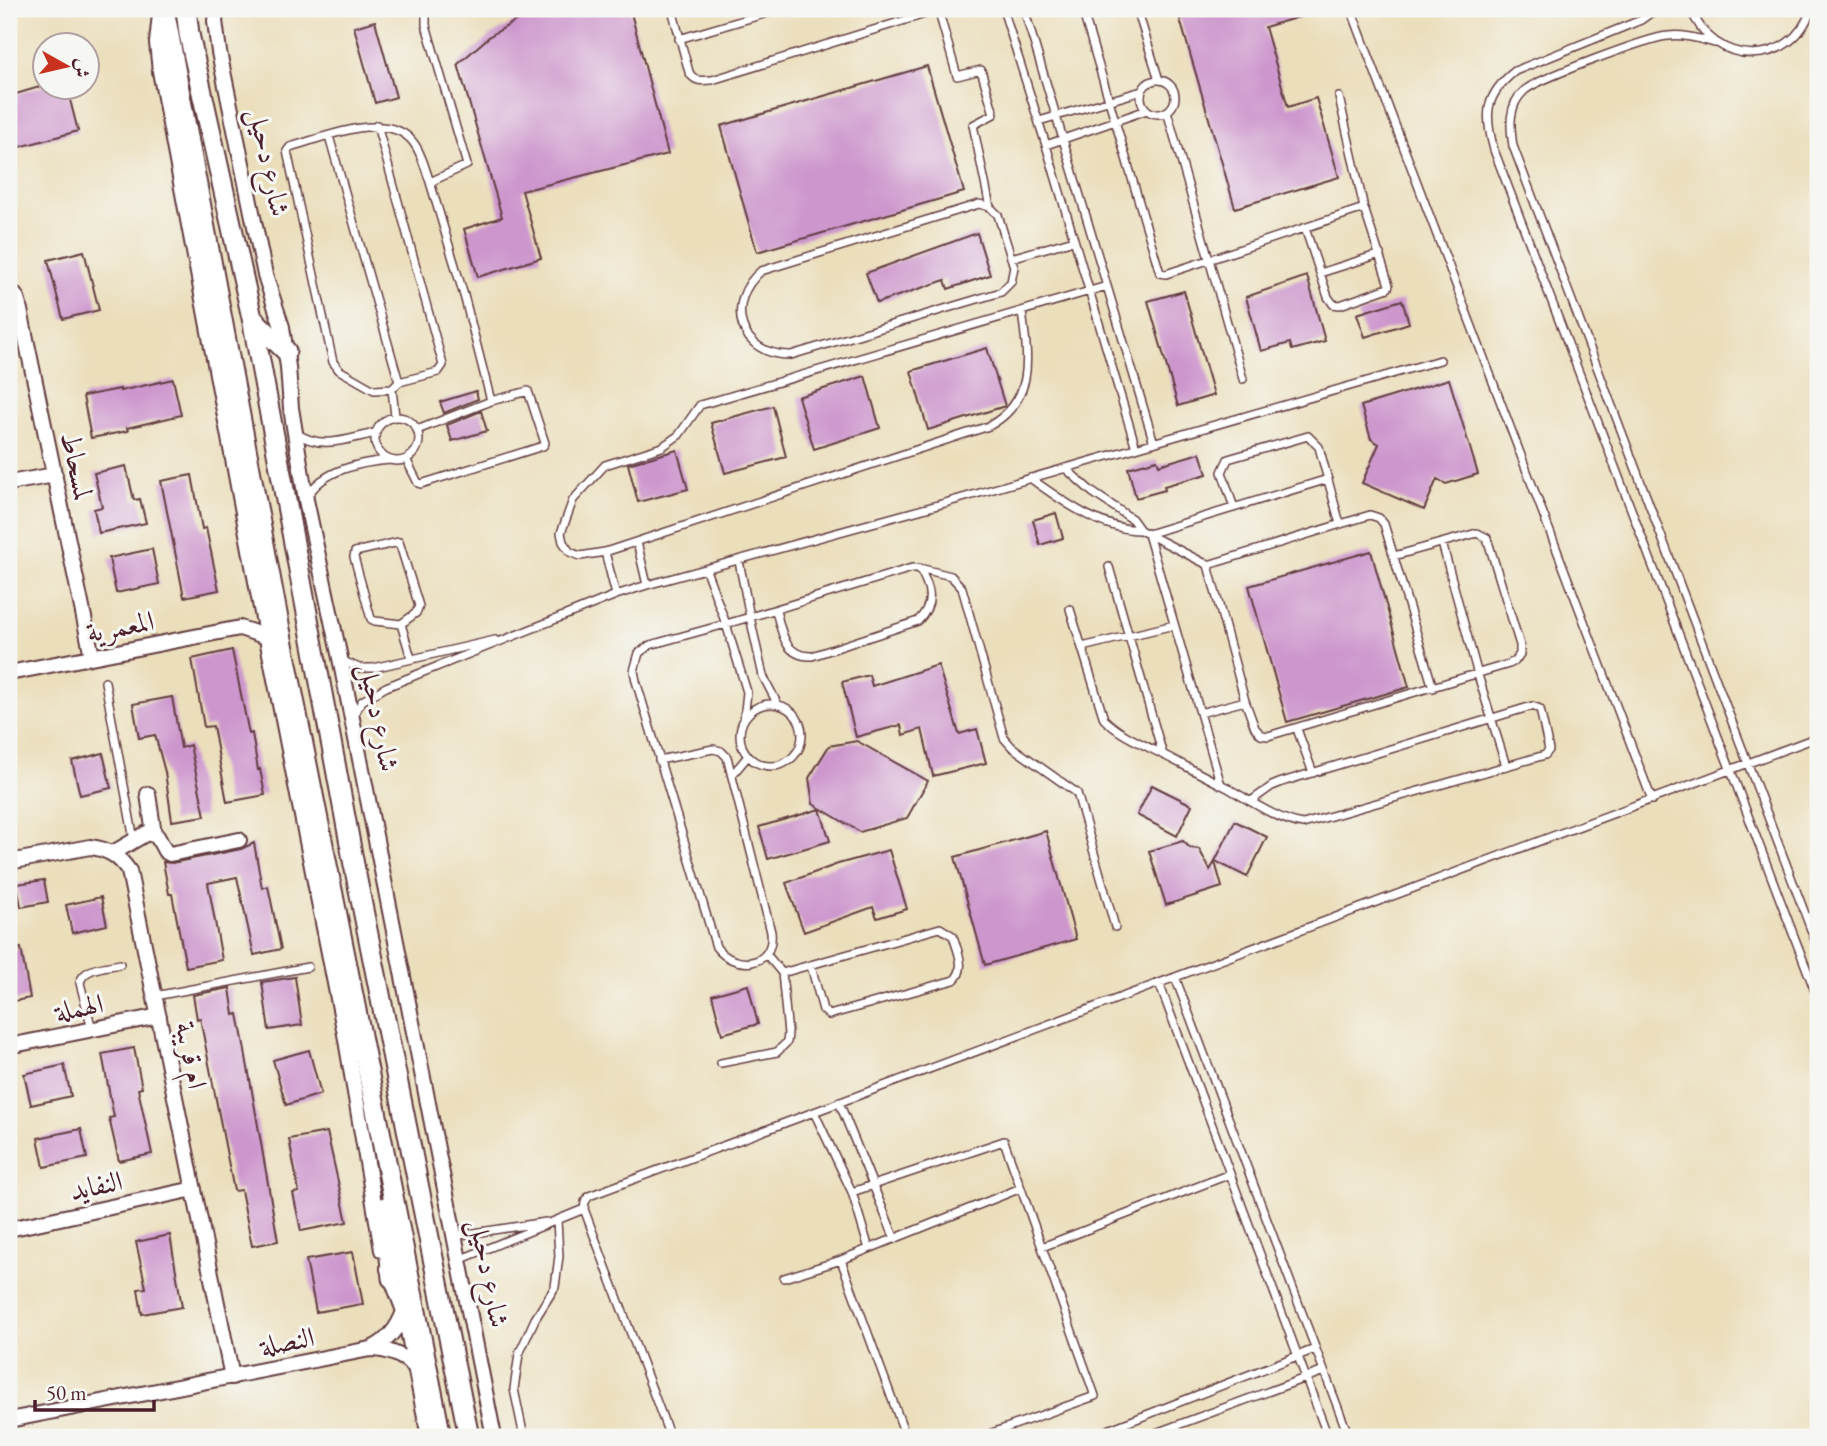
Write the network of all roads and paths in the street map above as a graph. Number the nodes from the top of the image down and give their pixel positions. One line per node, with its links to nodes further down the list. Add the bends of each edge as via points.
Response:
1 (162, 9): 47 (main road); 50 (street, via 160,71)
2 (186, 9): 25 (main road, شارع دحيل)
3 (198, 9): 25 (main road, via 208,79)
4 (217, 9): 48 (street, شارع دحيل, via 222,65 265,275)
5 (426, 9): 33 (lane, via 426,25 467,161 464,167)
6 (671, 9): 17 (lane)
7 (781, 9): 17 (lane)
8 (938, 9): 17 (lane, via 712,80 692,77); 34 (lane, via 957,76 981,70 994,114 973,125)
9 (1003, 9): 27 (lane)
10 (1024, 9): 26 (lane)
11 (1082, 9): 22 (lane)
12 (1137, 9): 19 (lane)
13 (1351, 9): 122 (lane)
14 (1656, 9): 116 (lane, via 1641,20 1515,71 1499,84 1489,104 1488,127)
15 (1691, 9): 18 (lane, via 1701,29)
16 (1811, 9): 18 (lane, via 1794,37 1776,49 1756,54 1735,52)
17 (679, 39)
18 (1716, 43): 114 (lane, via 1671,35 1648,39 1525,88 1512,111 1510,128 1513,146)
19 (1159, 80): 20 (lane); 24 (lane, via 1169,84 1174,93 1174,103)
20 (1142, 91): 22 (lane); 23 (lane)
21 (1339, 97): 35 (lane)
22 (1111, 101): 26 (lane); 28 (lane)
23 (1147, 110): 24 (lane); 28 (lane)
24 (1167, 111): 40 (lane)
25 (207, 113): 46 (main road, شارع دحيل)
26 (1057, 116): 27 (lane); 31 (lane)
27 (1039, 121): 32 (lane)
28 (1116, 121): 31 (lane); 40 (lane, via 1160,274)
29 (377, 125): 30 (lane); 33 (lane, via 399,130 414,142); 52 (lane, via 443,365 438,372)
30 (329, 136): 52 (lane); 53 (lane, via 290,146 287,151 333,362 367,388)
31 (1064, 139): 32 (lane); 42 (lane)
32 (1046, 145): 37 (lane)
33 (430, 182): 54 (lane)
34 (990, 207): 39 (lane, via 998,215); 39 (lane, via 974,205 761,271 743,293 743,327 767,351 782,355 801,352 1001,292 1013,277)
35 (1364, 208): 36 (lane); 38 (lane)
36 (1305, 228): 40 (lane); 41 (lane)
37 (1074, 240): 39 (lane); 44 (lane)
38 (1380, 254): 41 (lane); 41 (lane, via 1389,285 1386,290 1340,305 1332,304)
39 (1011, 258)
40 (1209, 260): 51 (lane)
41 (1320, 273)
42 (1107, 286): 44 (lane); 59 (lane)
43 (9, 288): 64 (street, لمسحاط, via 20,310)
44 (1089, 291): 45 (lane); 60 (lane)
45 (1022, 312): 73 (lane, via 1028,365 1021,394 1002,419); 75 (lane, via 701,405 679,435 662,447 604,465 573,500 561,533 563,542 580,556)
46 (252, 318): 48 (main road); 175 (main road, شارع دحيل, via 354,865)
47 (224, 330): 50 (main road); 143 (main road)
48 (286, 351): 57 (street, شارع دحيل)
49 (1440, 360): 59 (lane)
50 (218, 371): 84 (street)
51 (1243, 379)
52 (400, 382): 53 (lane)
53 (392, 389): 55 (lane)
54 (492, 401): 56 (lane); 61 (lane, via 528,391 545,445 421,484)
55 (395, 416): 56 (lane, via 408,420); 58 (lane, via 382,421)
56 (417, 430): 61 (lane, via 419,444)
57 (295, 432): 58 (lane, via 324,443); 68 (street, شارع دحيل)
58 (375, 433): 62 (lane, via 377,449)
59 (1154, 443): 60 (lane)
60 (1136, 448): 63 (lane)
61 (406, 459): 62 (lane)
62 (390, 460): 68 (lane, via 358,465 327,477 312,488)
63 (1065, 468): 65 (lane); 71 (lane)
64 (55, 475): 67 (street); 96 (street, لمسحاط)
65 (1030, 478): 71 (lane, via 1082,513 1127,530); 77 (lane)
66 (1328, 480): 69 (lane); 69 (lane, via 1319,447 1308,436 1228,459 1222,472); 70 (lane)
67 (9, 483)
68 (306, 500): 97 (street, شارع دحيل)
69 (1234, 508): 72 (lane)
70 (1340, 524): 76 (lane, via 1370,515 1379,517); 78 (lane)
71 (1140, 530): 72 (lane)
72 (1148, 534): 78 (lane); 90 (lane)
73 (636, 542): 75 (lane); 82 (lane)
74 (1442, 543): 76 (lane); 100 (lane); 100 (lane, via 1477,533 1488,538 1520,645 1515,661)
75 (605, 552): 83 (lane)
76 (1394, 556): 102 (lane)
77 (739, 561): 81 (lane); 87 (lane)
78 (1208, 565): 103 (lane)
79 (1109, 567): 93 (lane)
80 (919, 568): 86 (lane); 86 (lane, via 930,593 918,621 824,652 805,656 791,651); 128 (lane, via 951,576 962,588 1007,743 1077,793)
81 (706, 570): 82 (lane); 89 (lane)
82 (647, 585): 83 (lane)
83 (616, 595): 92 (lane)
84 (261, 608): 91 (street); 94 (street)
85 (1070, 609): 95 (lane)
86 (776, 611): 87 (lane)
87 (750, 618): 89 (lane); 104 (lane, via 763,676)
88 (401, 624): 88 (lane, via 419,606 398,542 355,552 372,619); 98 (lane)
89 (726, 624): 108 (lane, via 747,692); 113 (lane, via 650,645 639,653 634,671)
90 (1174, 625): 93 (lane); 105 (lane)
91 (240, 628): 94 (street, المعمرية); 96 (street, المعمرية)
92 (516, 636): 98 (lane); 107 (lane, via 368,696)
93 (1129, 636): 95 (lane); 111 (lane)
94 (267, 637): 162 (street, via 345,1034 379,1239)
95 (1082, 648): 111 (lane, via 1104,719)
96 (92, 656): 99 (street, المعمرية)
97 (340, 658): 98 (lane, via 366,669); 107 (street, شارع دحيل)
98 (411, 658)
99 (9, 673)
100 (1478, 675): 102 (lane); 106 (lane)
101 (105, 682): 124 (lane)
102 (1433, 688): 109 (lane)
103 (1245, 701): 105 (lane); 109 (lane, via 1261,735)
104 (778, 705): 108 (lane, via 753,710); 112 (lane, via 798,720 802,732 794,757 771,766)
105 (1200, 713): 119 (lane)
106 (1491, 719): 115 (lane); 115 (lane, via 1532,706 1539,709 1549,750); 117 (lane)
107 (352, 720): 155 (street, شارع دحيل)
108 (744, 720): 112 (lane, via 740,732)
109 (1297, 729): 117 (lane)
110 (1818, 737): 114 (lane)
111 (1163, 755): 119 (lane)
112 (748, 756): 118 (lane)
113 (659, 760): 118 (lane, via 713,749 727,757); 130 (lane, via 716,947 735,962)
114 (1749, 764): 116 (lane); 129 (lane)
115 (1506, 766): 121 (lane, via 1303,824)
116 (1731, 770): 122 (lane); 138 (lane)
117 (1312, 773): 121 (lane, via 1272,786)
118 (732, 775): 130 (lane, via 771,932)
119 (1221, 785): 121 (lane)
120 (148, 794): 123 (street)
121 (1251, 800)
122 (1652, 800): 135 (lane)
123 (154, 834): 124 (street); 125 (street, via 170,854)
124 (134, 839): 126 (street)
125 (239, 840)
126 (113, 853): 127 (street, via 90,847); 137 (street, ام قريبة, via 133,883)
127 (9, 862)
128 (1115, 927)
129 (1818, 948)
130 (767, 955): 134 (lane)
131 (120, 964): 140 (lane, via 81,977)
132 (811, 966): 132 (lane, via 940,928 953,936 961,972 954,980 829,1014 823,1010); 134 (lane)
133 (308, 967): 137 (lane)
134 (782, 973): 142 (lane, via 787,1042 777,1052)
135 (1175, 977): 136 (lane); 166 (lane)
136 (1159, 983): 144 (lane); 146 (lane)
137 (155, 996): 139 (street, ام قريبة)
138 (1818, 999)
139 (159, 1016): 140 (street, الهملة); 149 (street, ام قريبة)
140 (92, 1029): 141 (street, الهملة)
141 (9, 1046)
142 (721, 1063)
143 (374, 1091): 162 (main road); 174 (main road)
144 (839, 1102): 145 (lane); 147 (lane)
145 (814, 1112): 150 (lane); 151 (lane, via 589,1196)
146 (1230, 1174): 157 (lane); 167 (lane)
147 (872, 1186): 148 (lane, via 1004,1141); 150 (lane); 156 (lane)
148 (1021, 1188): 156 (lane); 157 (lane)
149 (194, 1189): 153 (street, النفايد); 170 (street, ام قريبة)
150 (852, 1192): 159 (lane)
151 (584, 1209): 152 (lane); 178 (lane)
152 (557, 1220): 154 (lane); 158 (lane); 177 (lane, via 555,1287 519,1354 514,1389)
153 (9, 1229)
154 (483, 1231): 155 (lane); 158 (lane)
155 (454, 1236): 161 (street, شارع دحيل)
156 (895, 1239): 159 (lane)
157 (1042, 1247): 180 (lane, via 1095,1396)
158 (488, 1249): 161 (lane)
159 (869, 1249): 160 (lane)
160 (841, 1260): 163 (lane); 179 (lane)
161 (459, 1261): 176 (street, شارع دحيل)
162 (392, 1278): 164 (street)
163 (784, 1278)
164 (404, 1311): 165 (street, النصلة, via 395,1331); 168 (street)
165 (370, 1349): 168 (street, النصلة, via 390,1351); 170 (street, النصلة)
166 (1315, 1349): 167 (lane); 169 (lane)
167 (1297, 1356): 171 (lane); 181 (lane)
168 (416, 1368): 173 (street)
169 (1324, 1371): 171 (lane); 184 (lane)
170 (232, 1377): 172 (street, النصلة)
171 (1305, 1378): 182 (lane); 183 (lane)
172 (9, 1420)
173 (429, 1437)
174 (441, 1437)
175 (469, 1437)
176 (494, 1437)
177 (524, 1437)
178 (670, 1437)
179 (906, 1437)
180 (981, 1437)
181 (1090, 1437)
182 (1145, 1437)
183 (1328, 1437)
184 (1349, 1437)

